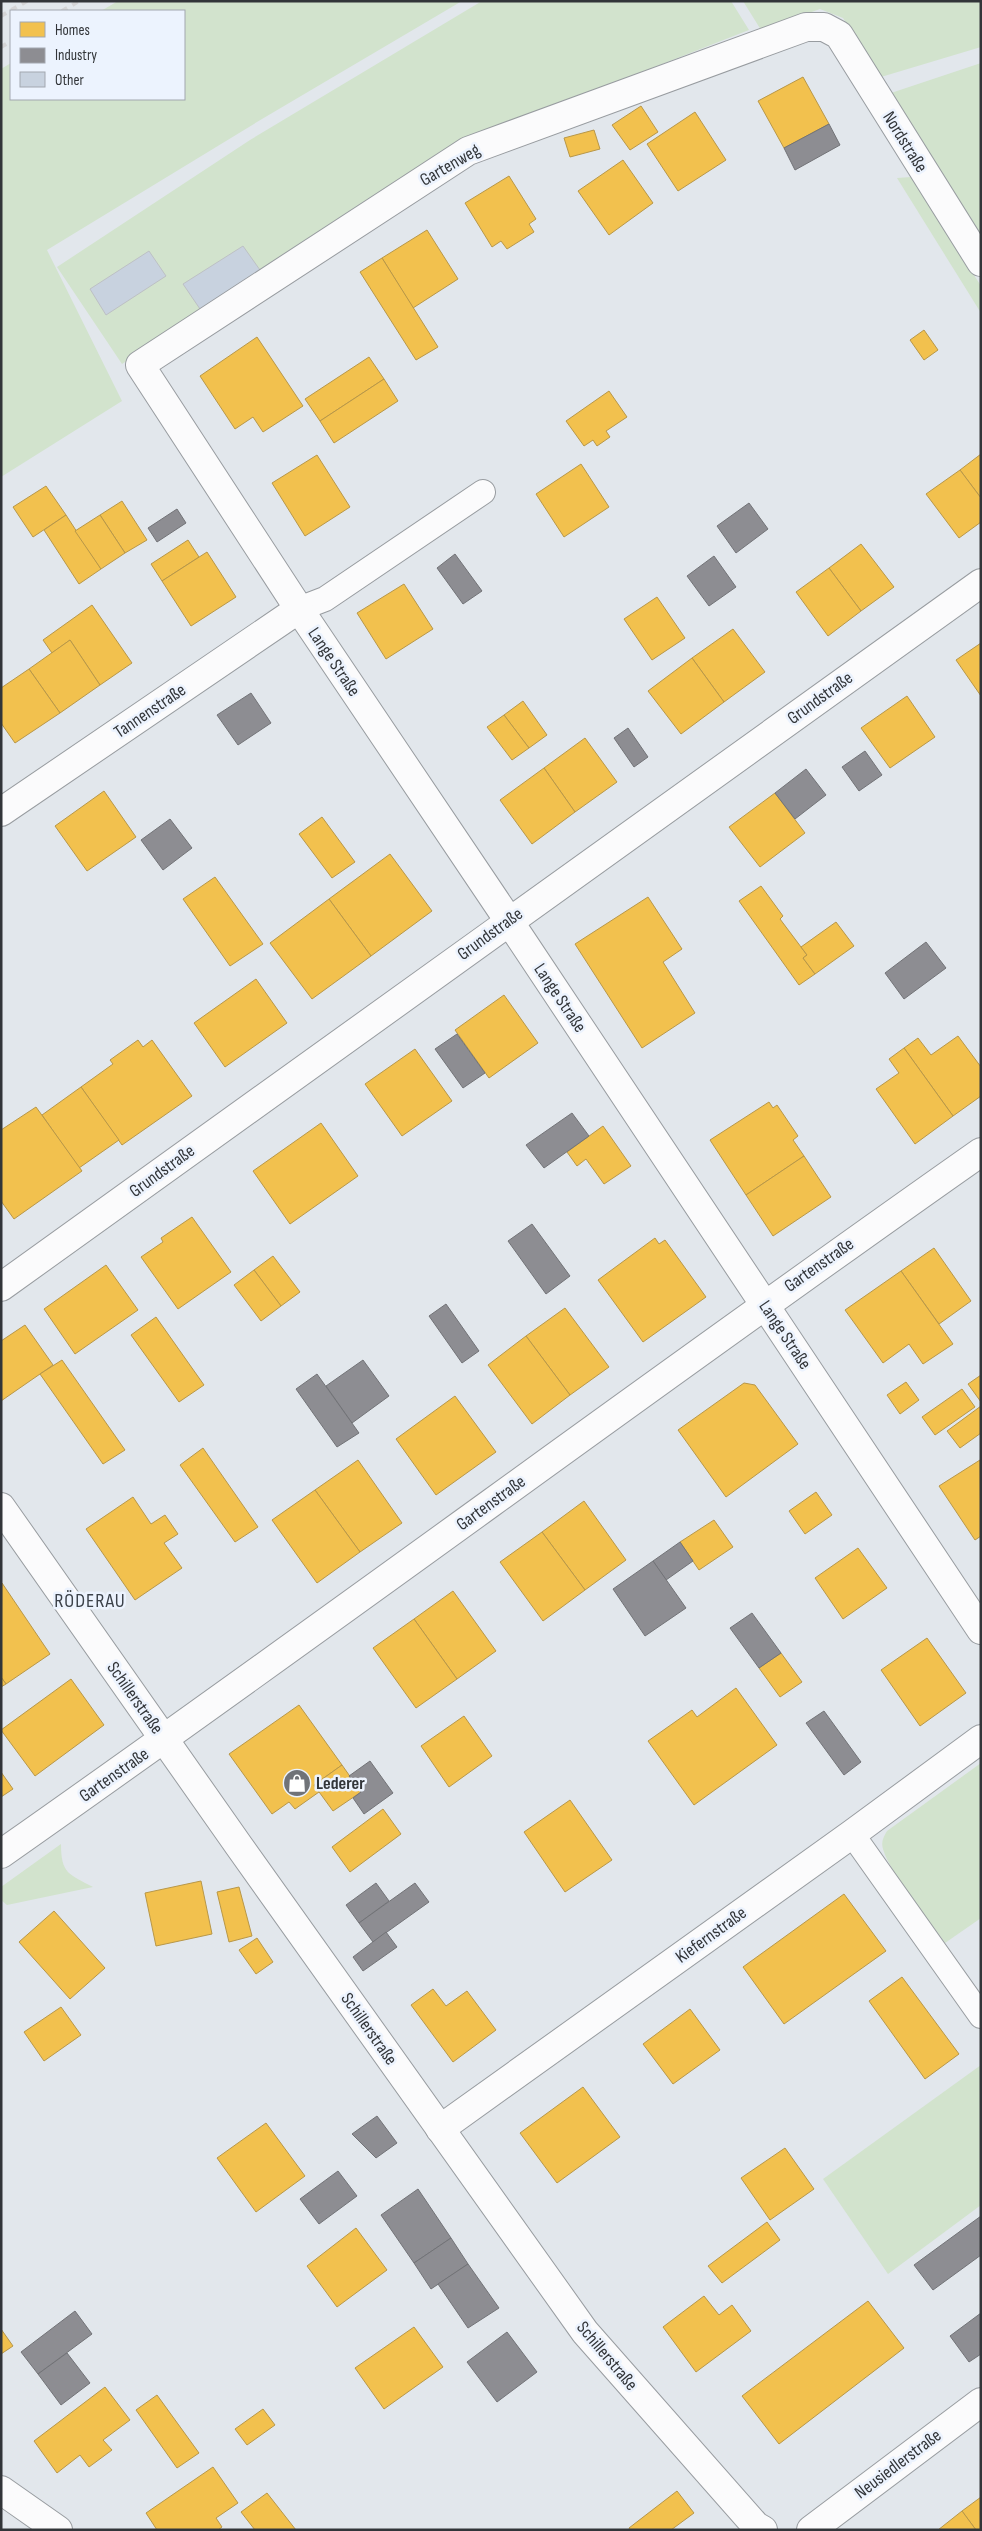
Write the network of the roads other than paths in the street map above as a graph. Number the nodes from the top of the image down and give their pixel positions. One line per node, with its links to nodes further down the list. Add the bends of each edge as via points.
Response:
1 (824, 27): 2 (street, Nordstraße, via 839,35); 3 (street, Gartenweg, via 806,27 468,151)
2 (981, 262)
3 (140, 365): 6 (street, Lange Straße)
4 (482, 492): 6 (lane, via 325,599)
5 (981, 583): 8 (street, Grundstraße)
6 (299, 609): 7 (street, Tannenstraße); 8 (street, Lange Straße)
7 (1, 812)
8 (509, 921): 10 (street, Grundstraße); 11 (street, Lange Straße)
9 (981, 1152): 11 (street, Gartenstraße)
10 (1, 1287)
11 (764, 1304): 13 (street, Lange Straße); 15 (street, Gartenstraße)
12 (1, 1507): 15 (street, Schillerstraße)
13 (981, 1630)
14 (981, 1739): 16 (street, Kiefernstraße)
15 (165, 1740): 17 (street, Gartenstraße); 19 (street, Schillerstraße)
16 (852, 1834): 18 (lane); 19 (street, Kiefernstraße)
17 (1, 1854)
18 (981, 2016)
19 (440, 2129): 24 (street, Schillerstraße, via 585,2332 756,2526)
20 (981, 2402): 22 (street, Neusiedlerstraße)
21 (1, 2490): 23 (street)
22 (813, 2528)
23 (58, 2530)
24 (763, 2530)

